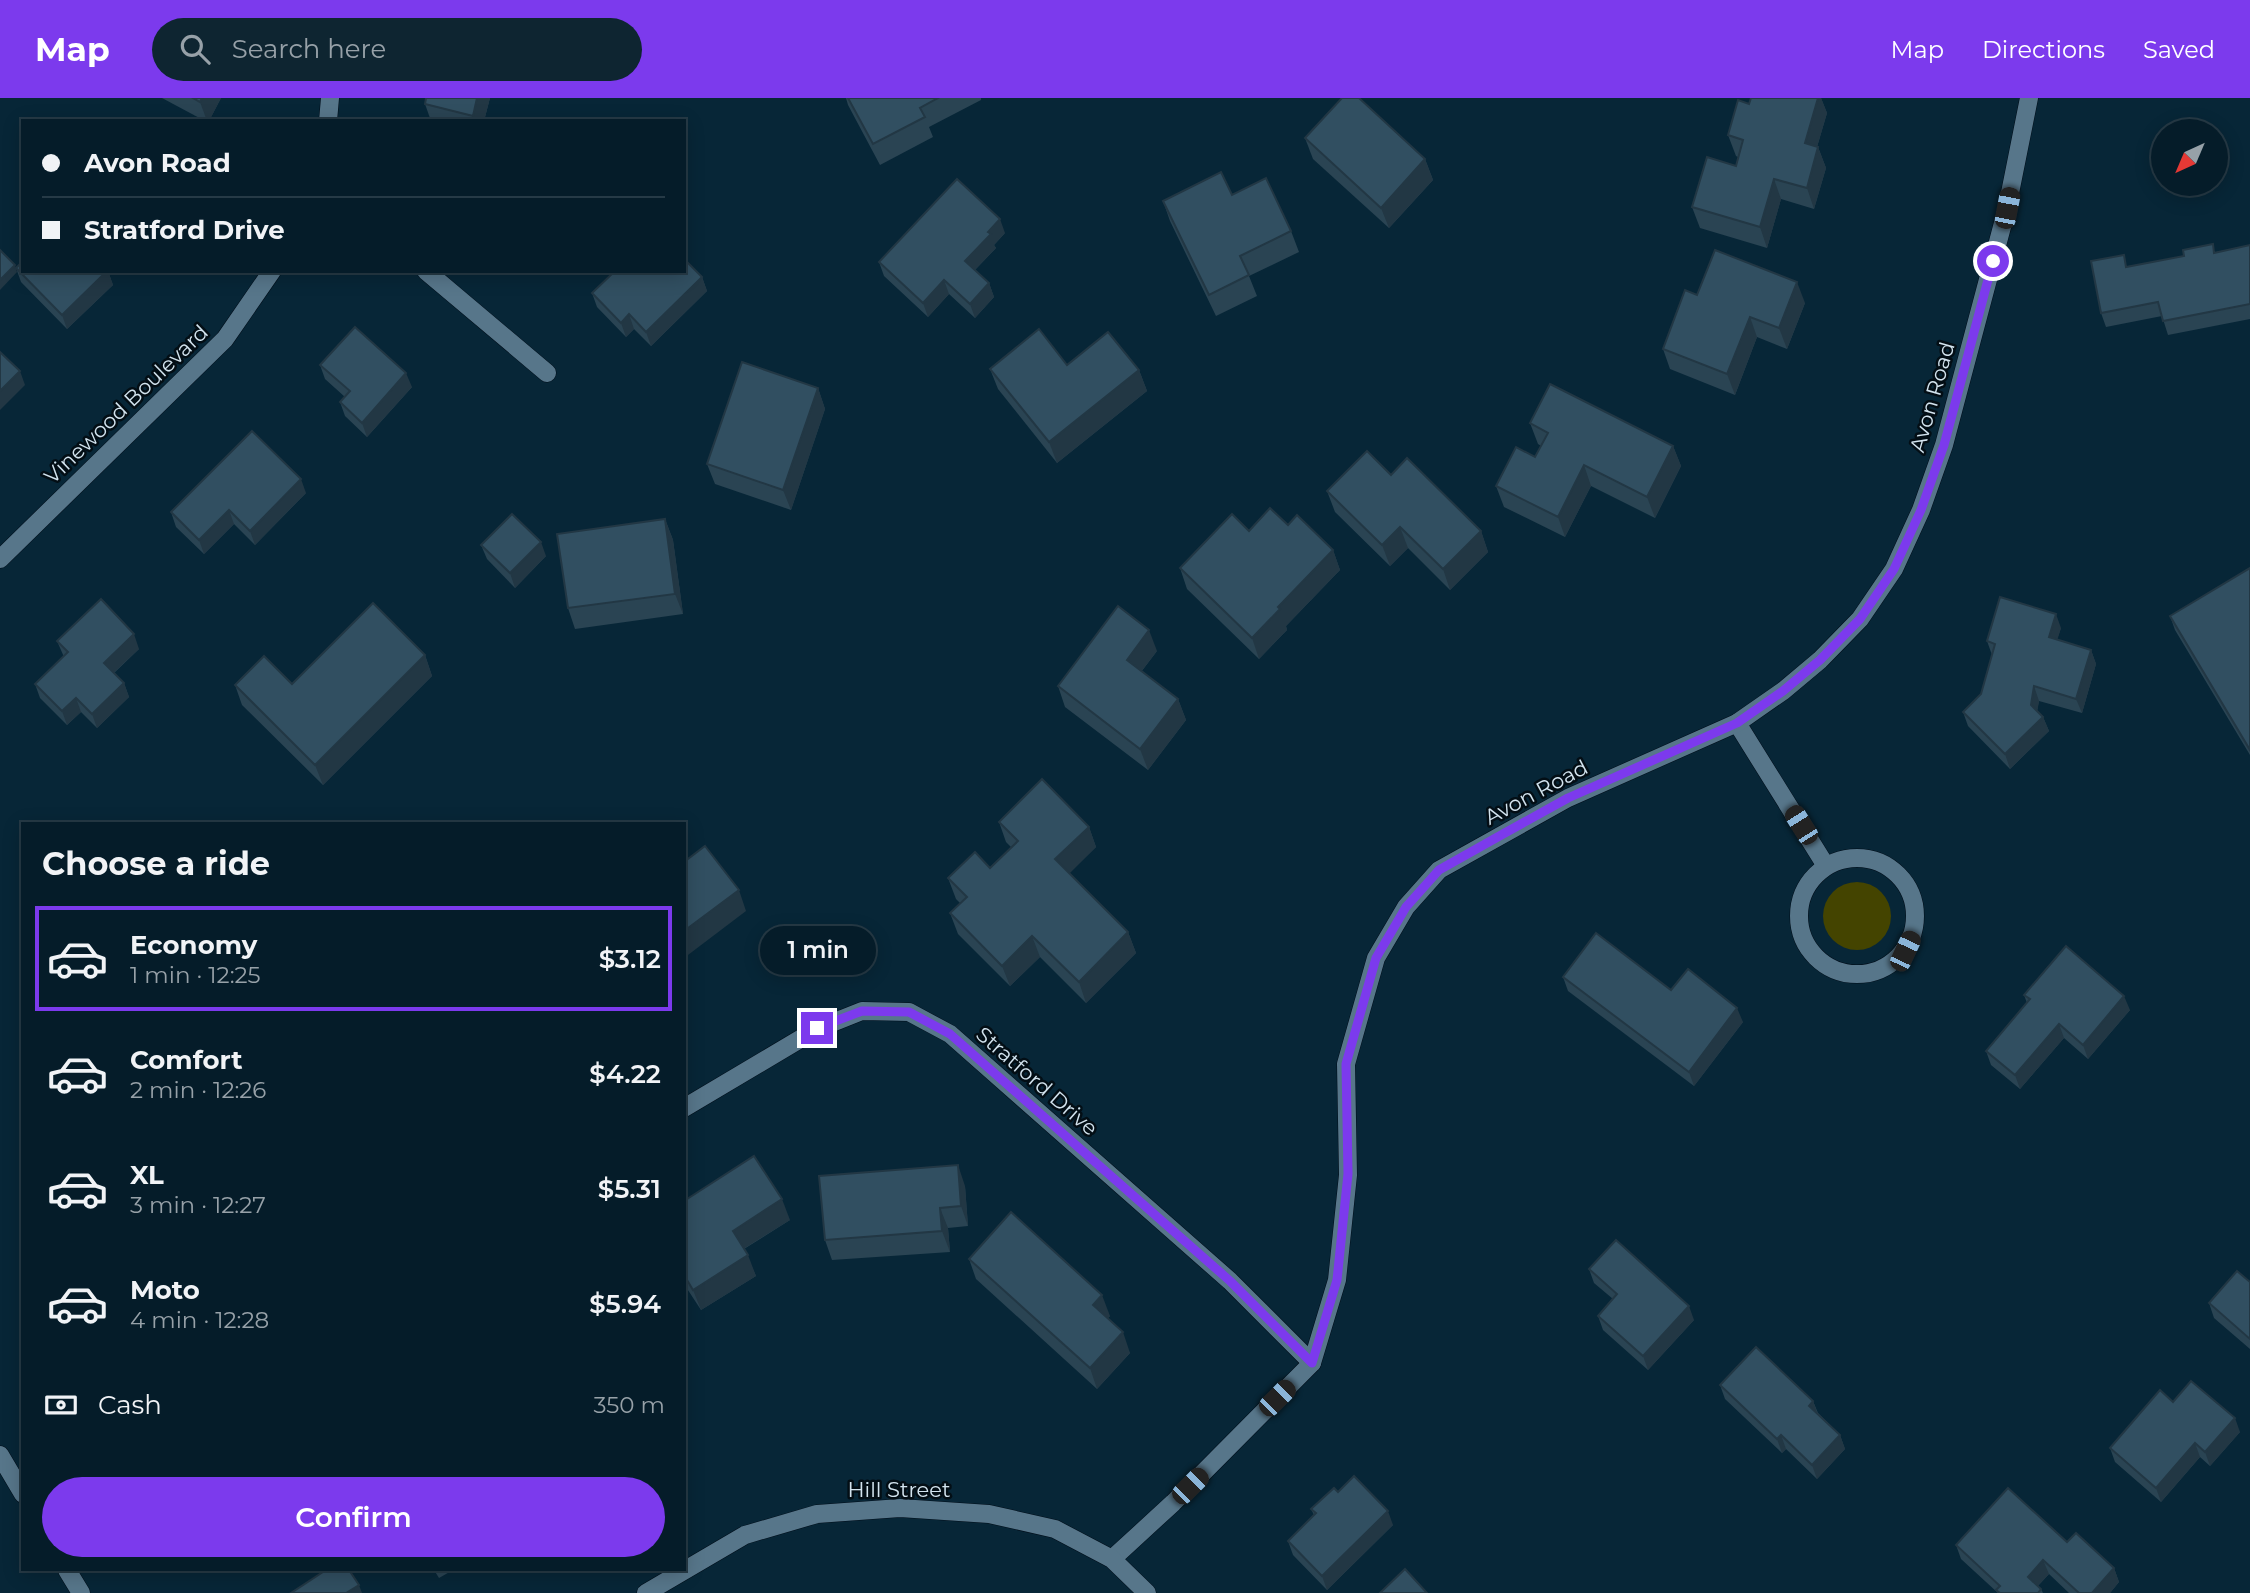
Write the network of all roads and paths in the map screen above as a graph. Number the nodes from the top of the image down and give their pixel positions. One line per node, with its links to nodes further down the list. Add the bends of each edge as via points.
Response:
1 (330, 98): 3 (street)
2 (2029, 98): 8 (street, Avon Road, via 2007,208 1944,445 1894,569 1860,619 1820,660)
3 (328, 119)
4 (271, 273): 7 (street, Vinewood Boulevard, via 225,339)
5 (428, 273): 6 (street)
6 (547, 373)
7 (0, 559)
8 (1737, 723): 9 (street); 11 (street, Avon Road, via 1568,798 1474,850 1439,870 1406,907 1376,958 1346,1064 1348,1174 1337,1280)
9 (1826, 866): 9 (street, via 1810,881 1800,902 1799,925 1807,947 1823,964 1844,973 1867,974 1888,966 1905,951 1915,930 1916,907 1908,885 1892,869 1871,859 1848,858)
10 (686, 1107): 11 (street, Stratford Drive, via 817,1028 862,1011 909,1012 950,1034 1230,1281)
11 (1312, 1363): 14 (street, Avon Road)
12 (0, 1455): 13 (street)
13 (21, 1491)
14 (1112, 1559): 15 (street, Hill Street, via 1055,1528 989,1514 901,1508 817,1514 745,1535); 20 (street, Hill Street)
15 (686, 1570)
16 (68, 1571): 18 (street)
17 (684, 1571): 19 (street, Hill Street)
18 (81, 1593)
19 (646, 1593)
20 (1147, 1593)

